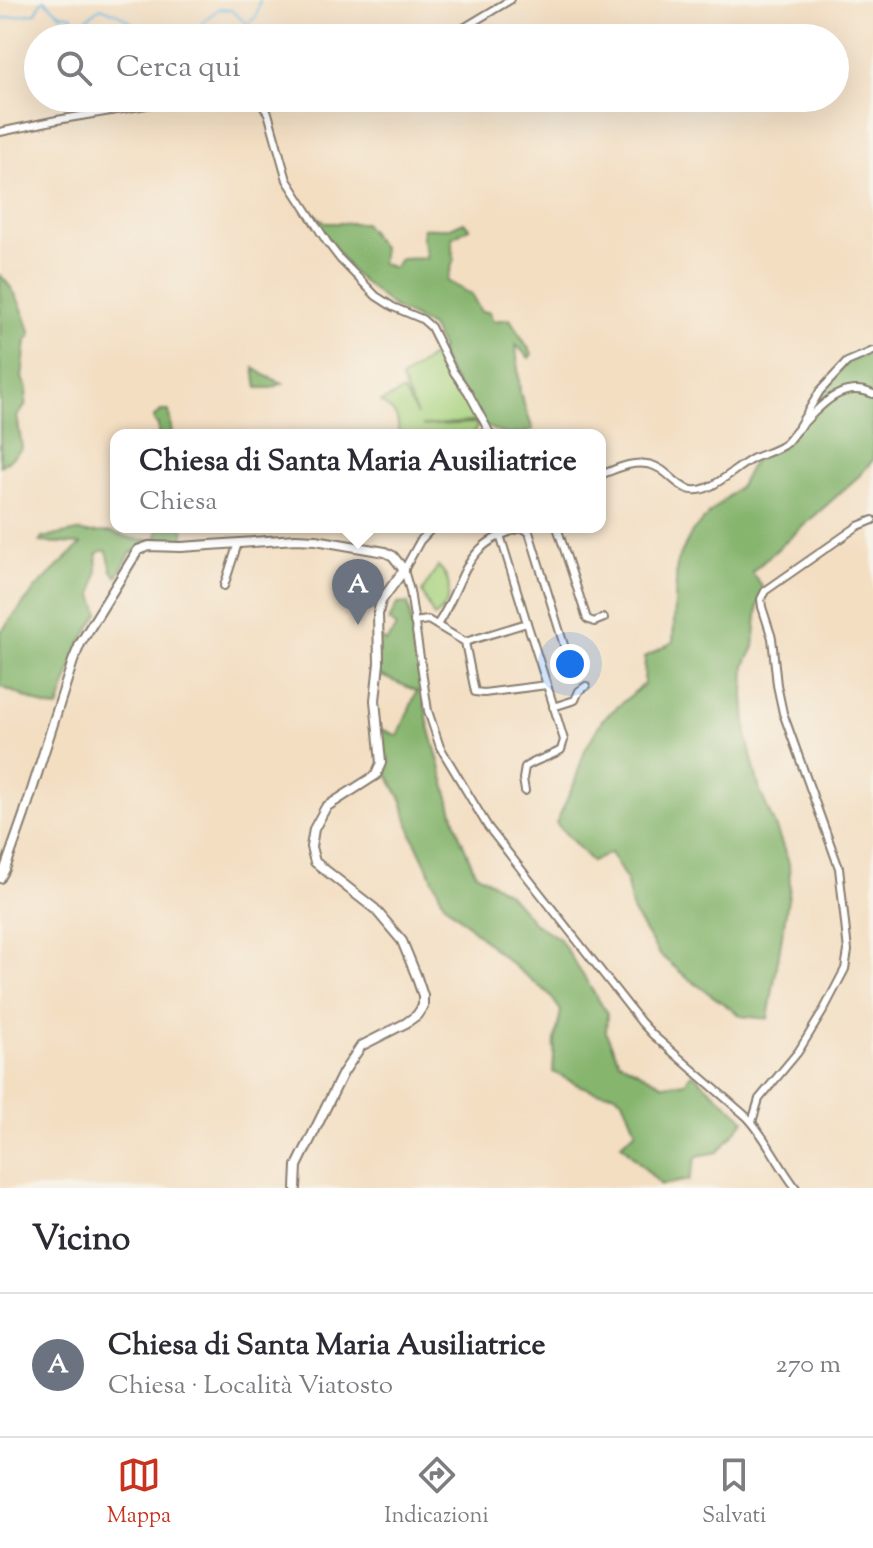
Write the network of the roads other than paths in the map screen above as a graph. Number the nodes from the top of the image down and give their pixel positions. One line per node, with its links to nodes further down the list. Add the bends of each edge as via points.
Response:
1 (510, 0): 2 (street)
2 (470, 24)
3 (105, 112): 5 (street)
4 (267, 112): 8 (street, via 287,180 321,233 376,296 431,327)
5 (0, 132)
6 (873, 351): 9 (street, via 847,362 820,391)
7 (873, 394): 9 (street, via 857,389 839,392)
8 (488, 429)
9 (798, 430): 10 (street, via 784,445 704,489 684,488 661,468 647,464)
10 (606, 473)
11 (873, 520): 31 (street, via 765,591 761,599 783,713 839,868 848,951 845,969 822,1013 759,1099)
12 (427, 533): 18 (street)
13 (507, 533): 16 (street)
14 (529, 533): 25 (street)
15 (559, 533): 20 (street, via 587,619)
16 (500, 535): 22 (street); 23 (street, via 485,544 462,572)
17 (238, 543): 18 (street, via 296,539 359,547 393,556); 19 (street); 30 (street, via 138,550 76,653)
18 (404, 570): 21 (street); 32 (street, via 378,613 375,700 381,763 376,775 326,807 311,847 315,862 375,909 402,941 423,1006 406,1023 361,1046 297,1166)
19 (224, 586)
20 (604, 618)
21 (414, 622): 23 (street); 31 (street, via 435,735 488,827 647,1029)
22 (527, 623): 24 (street); 26 (street)
23 (437, 625): 24 (street)
24 (465, 642): 26 (street, via 475,692)
25 (567, 655)
26 (547, 685): 28 (street)
27 (586, 686): 28 (street, via 575,700)
28 (553, 707): 29 (street, via 564,740 561,750 525,767)
29 (525, 791)
30 (0, 878)
31 (752, 1122): 33 (street)
32 (296, 1188)
33 (796, 1188)

